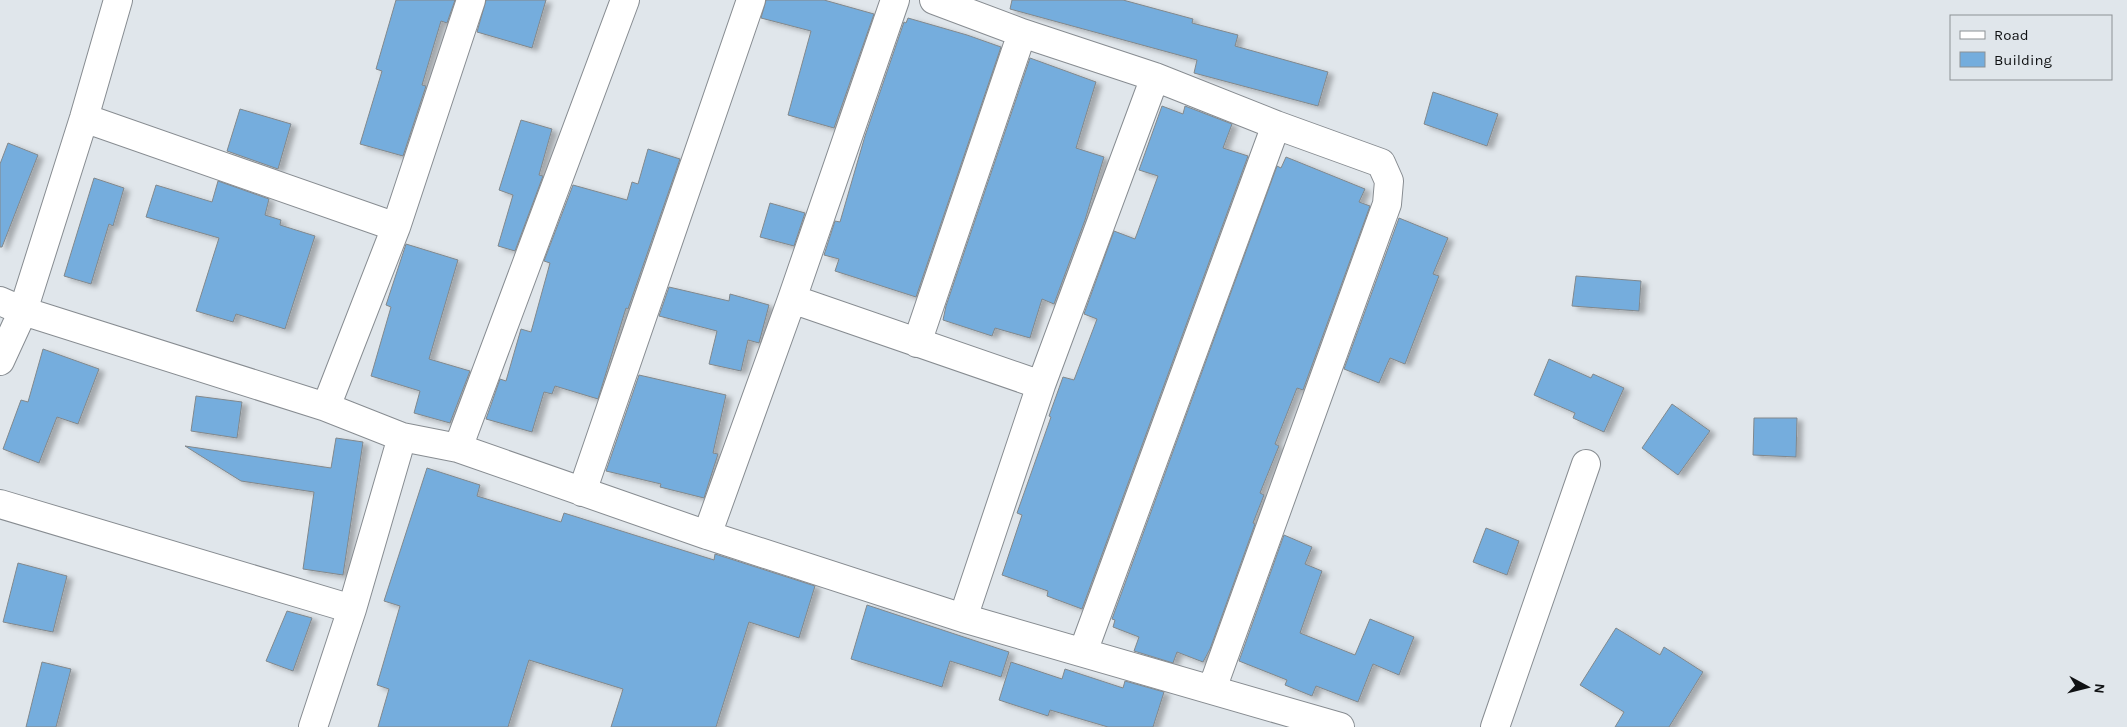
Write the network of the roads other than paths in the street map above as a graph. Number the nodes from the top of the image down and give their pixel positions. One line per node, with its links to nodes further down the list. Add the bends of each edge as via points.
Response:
1 (118, 0): 9 (street)
2 (471, 0): 11 (street)
3 (625, 0): 19 (street)
4 (751, 0): 21 (street)
5 (895, 0): 12 (street)
6 (934, 0): 7 (street)
7 (1022, 33): 8 (street); 14 (street)
8 (1155, 77): 10 (street); 16 (street)
9 (84, 118): 11 (street); 13 (street)
10 (1276, 125): 26 (street); 27 (street, via 1380,163 1389,181 1387,204)
11 (396, 226): 17 (street)
12 (792, 299): 14 (street); 23 (street)
13 (11, 306): 15 (street); 17 (street)
14 (917, 344): 16 (street)
15 (0, 361)
16 (1041, 385): 25 (street)
17 (326, 407): 18 (street)
18 (402, 437): 19 (street); 24 (street)
19 (458, 448): 21 (street)
20 (1586, 464): 30 (street)
21 (582, 492): 23 (street)
22 (0, 504): 24 (street)
23 (707, 535): 25 (street)
24 (352, 609): 28 (street)
25 (963, 618): 26 (street)
26 (1083, 652): 27 (street)
27 (1212, 689): 29 (street)
28 (313, 727)
29 (1340, 727)
30 (1495, 727)

